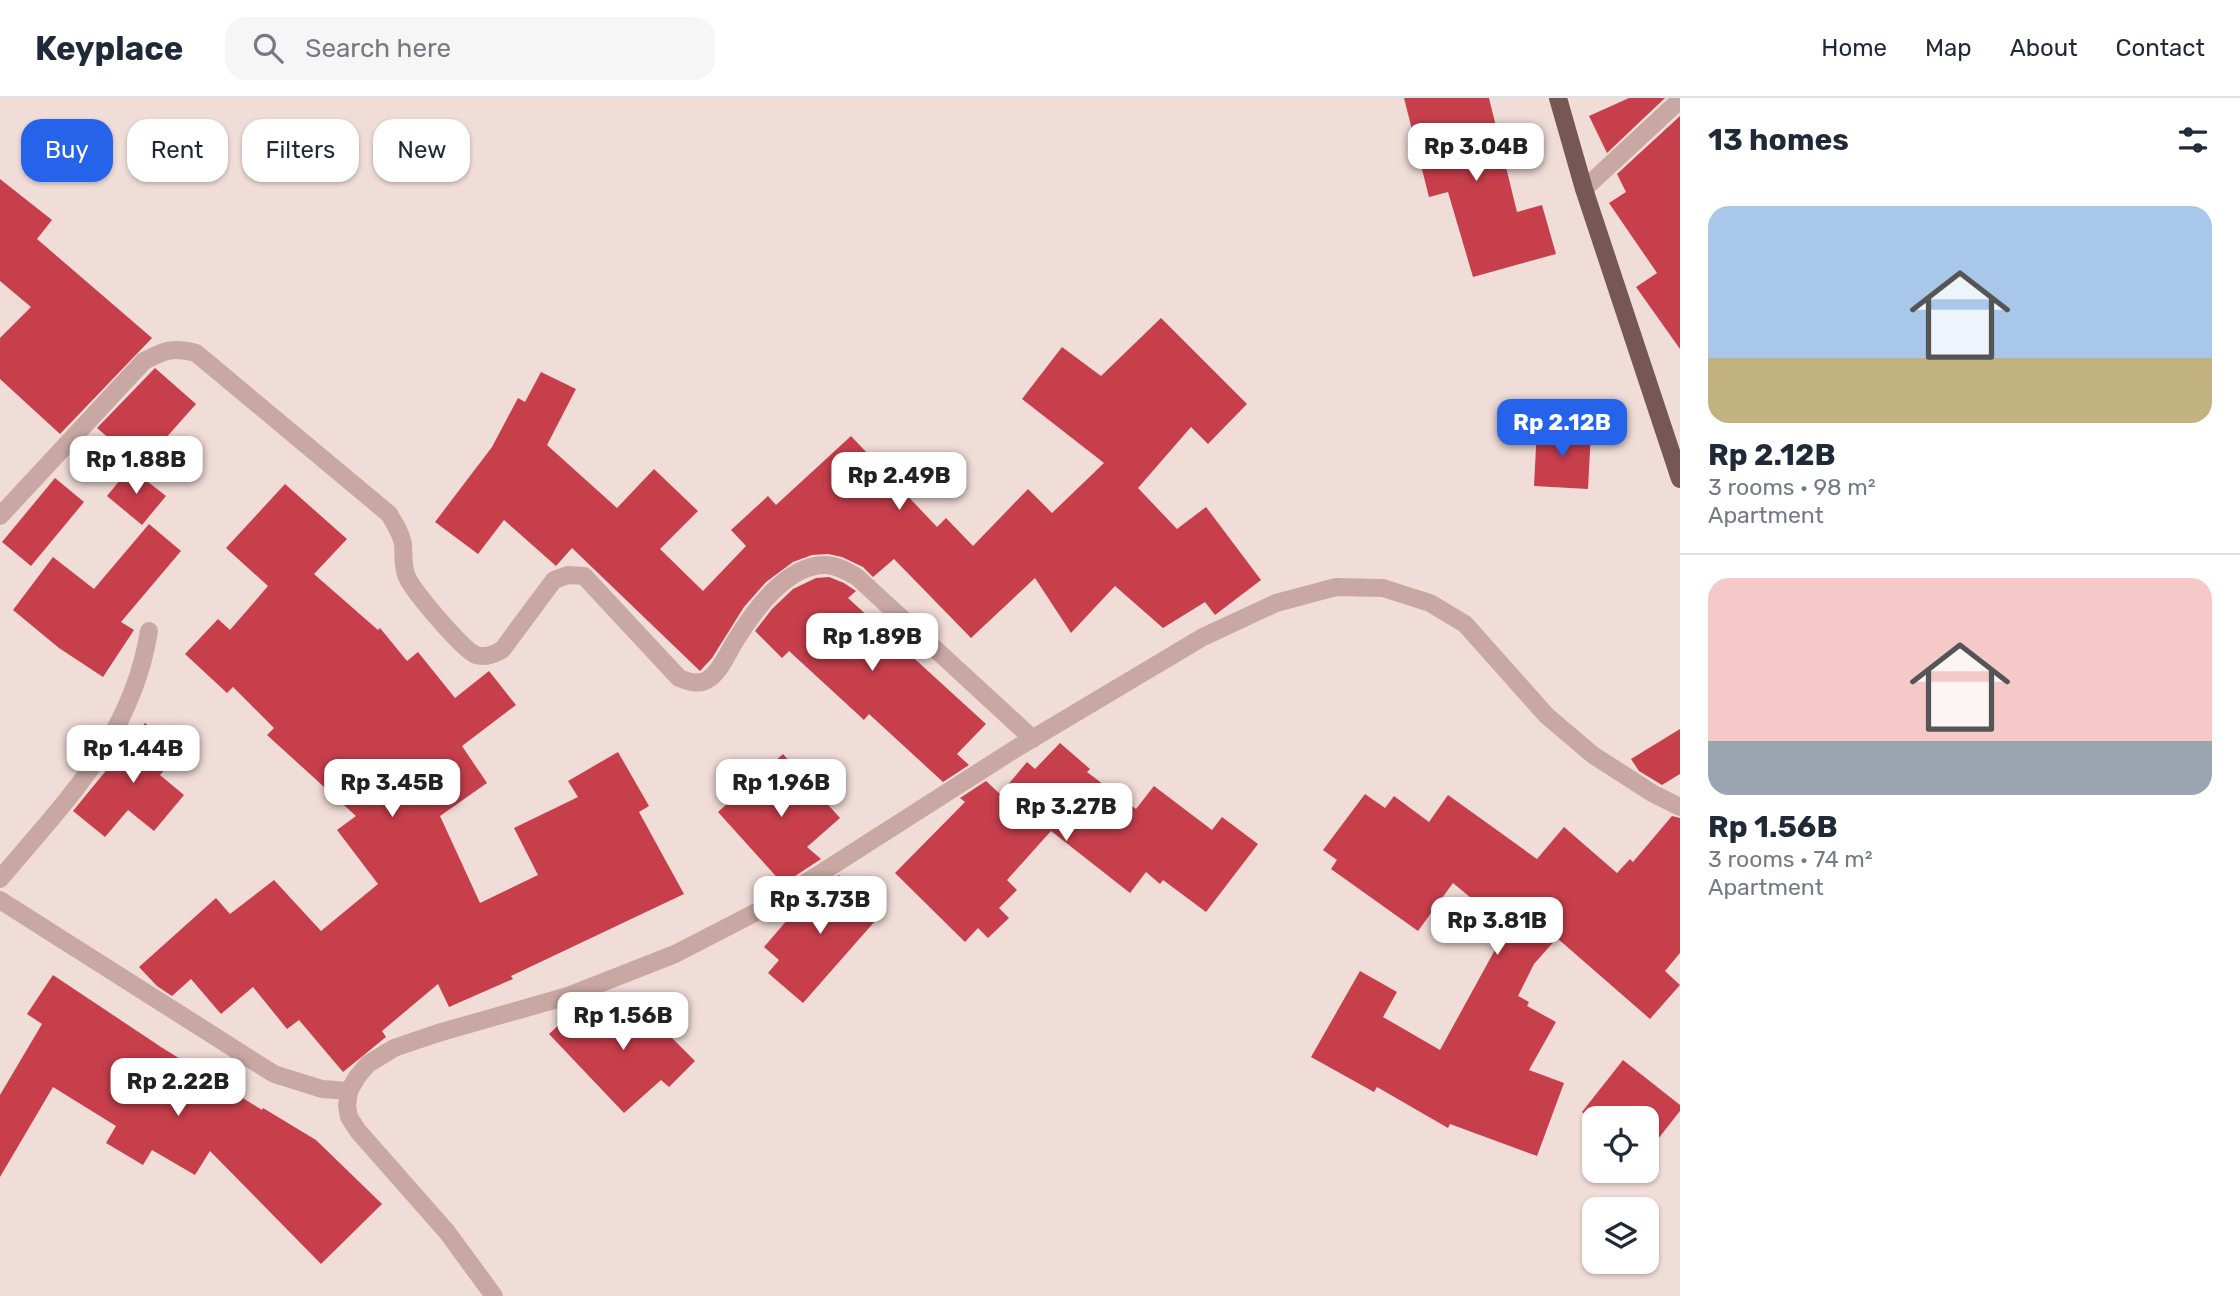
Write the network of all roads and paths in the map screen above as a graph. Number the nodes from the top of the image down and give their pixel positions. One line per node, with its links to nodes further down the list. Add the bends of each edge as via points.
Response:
1 (1558, 98): 3 (main road)
2 (1680, 100): 3 (street)
3 (1584, 189): 4 (main road)
4 (1677, 457): 5 (main road)
5 (1680, 479)
6 (0, 516): 8 (street, via 144,361 179,349 196,353 389,514 398,527 406,576 414,589 466,649 478,655 502,650 554,580 584,576 679,678 698,683 709,680 745,625 788,578 827,565 857,577)
7 (149, 631): 10 (street, via 144,664 124,716 91,771)
8 (1033, 738): 9 (street, via 1203,637 1276,603 1336,587 1383,588 1430,603 1465,624 1548,716 1586,749); 12 (street, via 774,903 675,954 568,996 394,1048 368,1064)
9 (1680, 807)
10 (0, 879)
11 (0, 901): 12 (street, via 274,1074 322,1089)
12 (349, 1091): 13 (street, via 349,1117 358,1131 447,1232)
13 (494, 1296)

